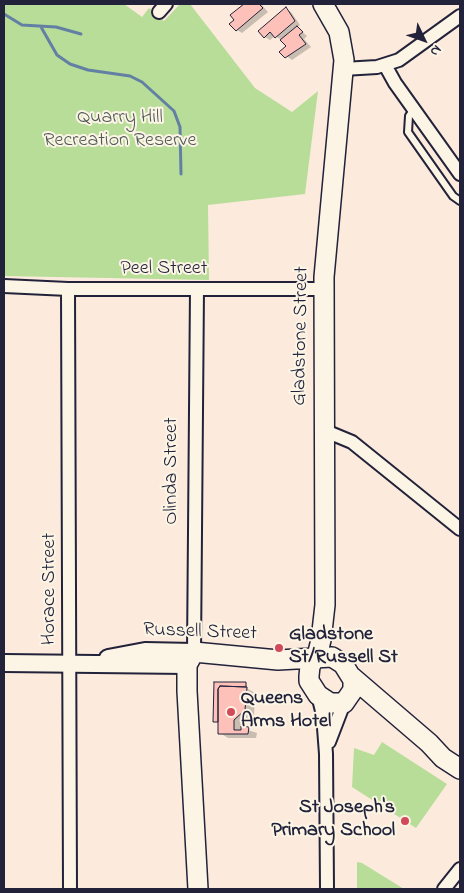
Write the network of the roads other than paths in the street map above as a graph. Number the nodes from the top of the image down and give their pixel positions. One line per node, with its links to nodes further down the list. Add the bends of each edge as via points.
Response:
1 (323, 4): 4 (main road, Gladstone Street, via 342,41)
2 (460, 16): 3 (street, via 408,55)
3 (384, 65): 4 (street); 5 (street)
4 (343, 69): 11 (main road, Gladstone Street)
5 (414, 109): 6 (street); 7 (lane, via 409,116 408,132)
6 (460, 174)
7 (460, 201)
8 (4, 286): 9 (street, Peel Street)
9 (68, 289): 10 (street, Peel Street); 17 (street, Horace Street)
10 (197, 289): 11 (street, Peel Street); 16 (street, Olinda Street)
11 (323, 289): 12 (main road, Gladstone Street)
12 (323, 430): 13 (street, via 352,442); 14 (main road, Gladstone Street)
13 (460, 529)
14 (325, 605): 15 (main road, Gladstone Street); 19 (main road, Gladstone Street)
15 (316, 657): 16 (main road, Russell Street); 19 (main road, via 332,657); 20 (main road, via 310,666)
16 (193, 661): 17 (street, Russell Street); 20 (main road, Russell Street, via 293,673); 26 (main road, Olinda Street, via 198,693 192,754)
17 (77, 662): 18 (street, Russell Street); 28 (street, Horace Street)
18 (4, 663)
19 (346, 669): 21 (main road, via 354,687); 22 (main road)
20 (314, 688): 21 (main road, via 330,703); 23 (street, via 324,715)
21 (345, 703): 22 (main road, via 366,705); 23 (street, via 331,731)
22 (429, 743): 24 (main road); 25 (main road)
23 (326, 754): 31 (street)
24 (460, 757)
25 (460, 770)
26 (193, 798): 29 (main road, Olinda Street); 30 (main road, Olinda Street)
27 (460, 869): 32 (street)
28 (70, 889)
29 (189, 889)
30 (198, 889)
31 (327, 889)
32 (444, 889)

